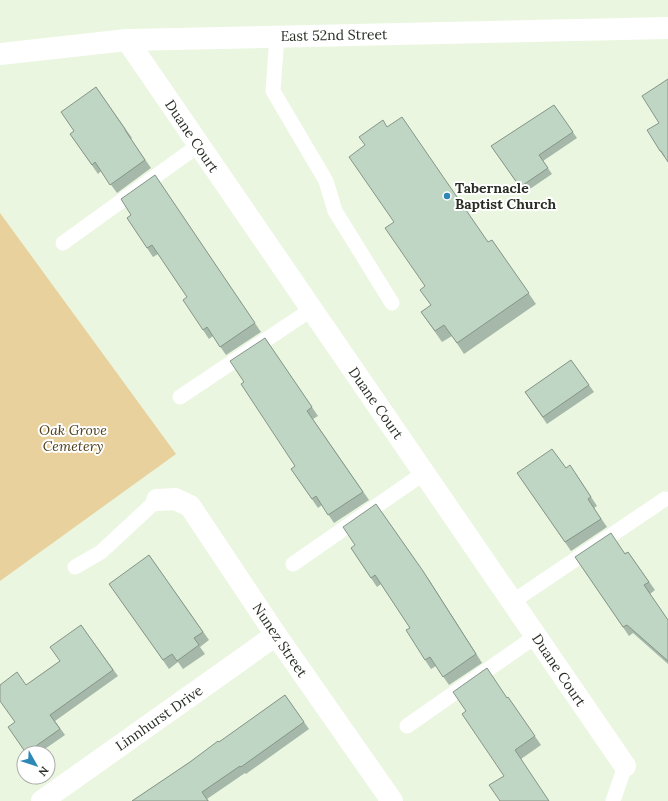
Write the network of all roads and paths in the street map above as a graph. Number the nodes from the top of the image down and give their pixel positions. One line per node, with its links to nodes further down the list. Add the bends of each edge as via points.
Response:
1 (668, 28): 2 (street, East 52nd Street)
2 (277, 36): 3 (street, East 52nd Street); 7 (lane, via 273,91 326,181 335,211)
3 (126, 40): 4 (street, East 52nd Street); 5 (street, Duane Court)
4 (0, 54)
5 (199, 145): 6 (lane); 8 (street, Duane Court)
6 (63, 242)
7 (392, 303)
8 (312, 309): 9 (lane); 10 (street, Duane Court)
9 (180, 397)
10 (424, 473): 13 (lane); 15 (street, Duane Court)
11 (665, 499): 15 (lane)
12 (157, 500): 14 (lane, via 101,552); 16 (street, Nunez Street, via 175,499 190,506)
13 (293, 564)
14 (75, 567)
15 (512, 602): 17 (street, Duane Court)
16 (276, 635): 20 (street, Linnhurst Drive); 21 (street, Nunez Street)
17 (536, 636): 18 (lane); 19 (street, Duane Court)
18 (407, 726)
19 (625, 766): 22 (lane)
20 (42, 801)
21 (392, 801)
22 (613, 801)

